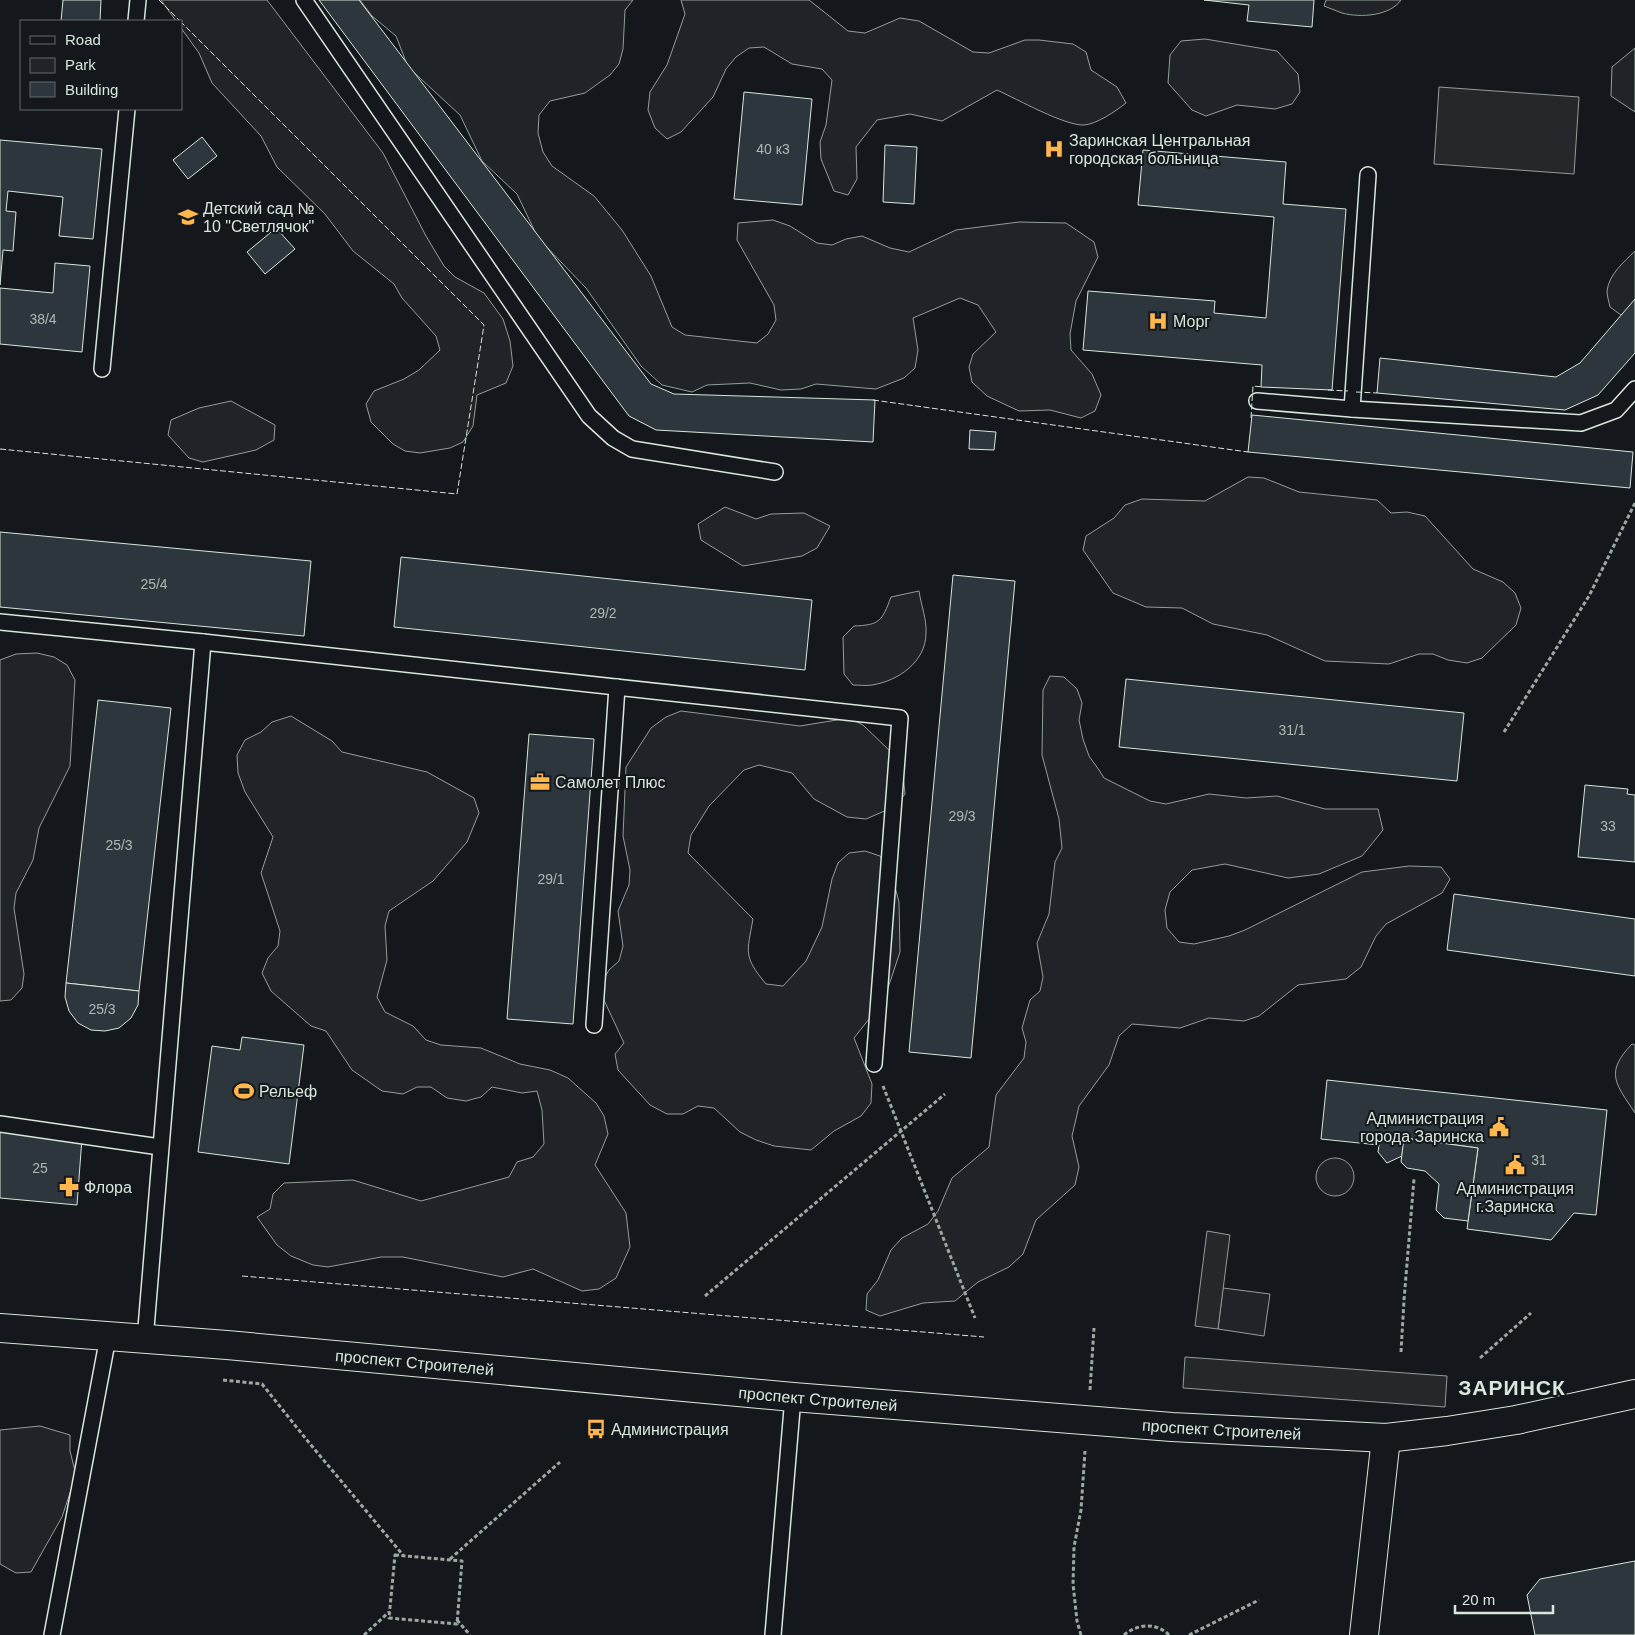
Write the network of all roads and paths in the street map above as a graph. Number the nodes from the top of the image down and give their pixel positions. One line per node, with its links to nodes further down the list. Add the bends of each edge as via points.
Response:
1 (138, 0): 3 (lane)
2 (304, 0): 10 (lane, via 589,416 613,438 632,449)
3 (136, 20)
4 (127, 110): 6 (lane)
5 (1368, 176): 9 (lane)
6 (102, 369)
7 (1635, 389): 9 (lane, via 1616,410 1581,423)
8 (1257, 401): 9 (lane)
9 (1352, 409)
10 (775, 472)
11 (1635, 503): 15 (path, via 1589,596)
12 (0, 622): 13 (lane)
13 (203, 642): 14 (lane); 21 (lane)
14 (617, 687): 16 (lane); 17 (lane, via 900,718)
15 (1504, 732)
16 (594, 1025)
17 (874, 1064): 20 (path)
18 (945, 1094): 20 (path)
19 (0, 1124): 21 (lane)
20 (900, 1131): 23 (path); 25 (path)
21 (160, 1147): 29 (lane)
22 (1414, 1179): 30 (path)
23 (705, 1296)
24 (1531, 1313): 31 (path)
25 (975, 1318)
26 (0, 1328): 28 (street, проспект Строителей)
27 (1094, 1328): 35 (path)
28 (108, 1337): 29 (street, проспект Строителей); 43 (lane)
29 (145, 1340): 34 (street, проспект Строителей)
30 (1401, 1352)
31 (1480, 1358)
32 (223, 1380): 38 (path, via 262,1384)
33 (1635, 1394): 36 (street, проспект Строителей, via 1516,1420)
34 (792, 1397): 35 (street, проспект Строителей); 46 (lane)
35 (1087, 1420): 36 (street, проспект Строителей); 47 (path, via 1081,1510 1074,1546 1073,1584)
36 (1386, 1438): 51 (street)
37 (560, 1462): 39 (path)
38 (403, 1556): 39 (path); 41 (path, via 395,1555)
39 (449, 1560): 42 (path, via 462,1561)
40 (1259, 1600): 50 (path)
41 (390, 1612): 42 (path, via 390,1618 457,1624); 44 (path)
42 (457, 1620): 45 (path)
43 (52, 1635)
44 (364, 1635)
45 (470, 1635)
46 (773, 1635)
47 (1081, 1635)
48 (1124, 1635): 49 (path, via 1143,1625 1156,1626)
49 (1169, 1635)
50 (1189, 1635)
51 (1364, 1635)

